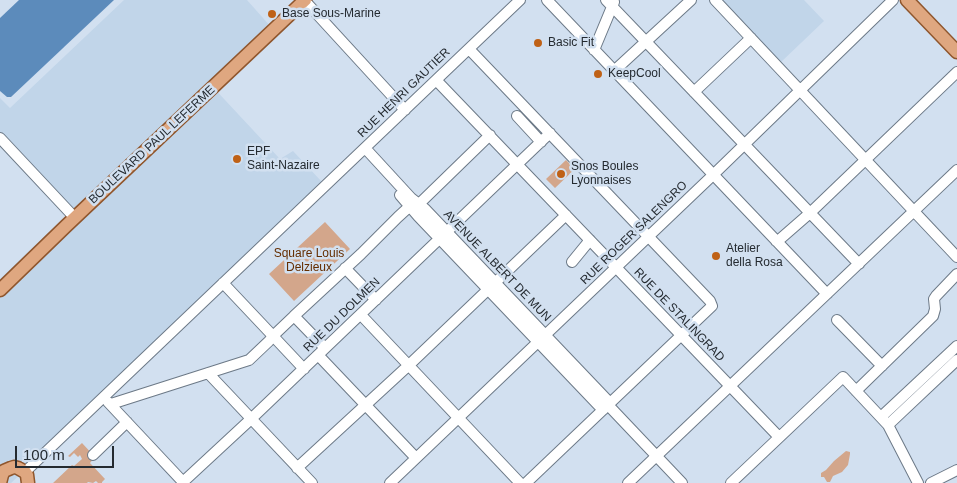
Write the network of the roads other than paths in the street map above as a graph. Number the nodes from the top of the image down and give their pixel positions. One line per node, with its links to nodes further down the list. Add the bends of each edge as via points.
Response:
1 (305, 0): 19 (street); 35 (main road, BOULEVARD PAUL LEFERME)
2 (520, 0): 11 (street, RUE HENRI GAUTIER)
3 (547, 0): 12 (street)
4 (691, 0): 10 (street)
5 (715, 0): 9 (street)
6 (893, 0): 17 (street, RUE ROGER SALENGRO)
7 (907, 0): 13 (main road)
8 (612, 2): 10 (street); 12 (street)
9 (750, 38): 17 (street); 18 (street)
10 (646, 41): 14 (street); 18 (street)
11 (469, 49): 16 (street, RUE HENRI GAUTIER); 21 (street)
12 (594, 50): 14 (street)
13 (957, 52)
14 (614, 71): 30 (street)
15 (957, 72): 27 (street)
16 (436, 80): 19 (street, RUE HENRI GAUTIER); 22 (street, RUE DE STALINGRAD)
17 (800, 90): 25 (street, RUE ROGER SALENGRO); 27 (street)
18 (694, 92): 25 (street)
19 (405, 110): 26 (street, RUE HENRI GAUTIER)
20 (517, 116): 24 (street)
21 (550, 133): 24 (street, RUE DU DOLMEN); 37 (street)
22 (490, 135): 28 (street, RUE DE STALINGRAD); 31 (street)
23 (0, 138): 35 (street)
24 (541, 142): 28 (street, RUE DU DOLMEN)
25 (744, 144): 30 (street, RUE ROGER SALENGRO); 32 (street)
26 (362, 150): 31 (street, AVENUE ALBERT DE MUN, via 407,202); 46 (street, RUE HENRI GAUTIER)
27 (865, 160): 32 (street); 33 (street)
28 (518, 165): 34 (street, RUE DE STALINGRAD); 36 (street, RUE DU DOLMEN)
29 (957, 170): 33 (street)
30 (713, 175): 37 (street, RUE ROGER SALENGRO); 39 (street)
31 (415, 205): 36 (street, AVENUE ALBERT DE MUN); 44 (street)
32 (808, 211): 39 (street); 42 (street)
33 (914, 212): 40 (street); 42 (street)
34 (566, 215): 38 (street, RUE DE STALINGRAD); 47 (street)
35 (75, 218): 48 (main road, BOULEVARD PAUL LEFERME)
36 (444, 236): 47 (street, AVENUE ALBERT DE MUN); 50 (street, RUE DU DOLMEN)
37 (648, 237): 43 (street, RUE ROGER SALENGRO); 54 (street, via 712,306)
38 (590, 240): 41 (street); 43 (street, RUE DE STALINGRAD)
39 (776, 241): 49 (street)
40 (957, 257)
41 (572, 262)
42 (859, 264): 49 (street)
43 (616, 267): 54 (street, RUE DE STALINGRAD); 56 (street, RUE ROGER SALENGRO)
44 (345, 268): 50 (street); 52 (street)
45 (957, 274): 61 (street, via 934,299 933,316)
46 (223, 283): 55 (street); 66 (street, RUE HENRI GAUTIER)
47 (492, 286): 56 (street, AVENUE ALBERT DE MUN); 60 (street)
48 (0, 290)
49 (827, 294): 64 (street)
50 (376, 300): 51 (street, RUE DU DOLMEN)
51 (361, 314): 58 (street, RUE DU DOLMEN); 60 (street)
52 (294, 316): 55 (street); 58 (street)
53 (837, 320): 61 (street)
54 (680, 333): 64 (street, RUE DE STALINGRAD); 69 (street)
55 (273, 336): 62 (street); 63 (street, via 248,360)
56 (542, 338): 69 (street, AVENUE ALBERT DE MUN); 70 (street, RUE ROGER SALENGRO)
57 (957, 346): 72 (street)
58 (322, 351): 62 (street, RUE DU DOLMEN); 68 (street)
59 (957, 360): 72 (street)
60 (409, 365): 68 (street); 70 (street)
61 (882, 366): 65 (street)
62 (304, 369): 71 (street, RUE DU DOLMEN)
63 (208, 373): 67 (street); 71 (street)
64 (730, 387): 74 (street, RUE DE STALINGRAD); 76 (street)
65 (856, 390): 72 (street); 74 (street, via 843,377)
66 (103, 396): 67 (street); 81 (street, RUE HENRI GAUTIER)
67 (111, 404): 73 (street)
68 (366, 405): 77 (street); 78 (street)
69 (607, 406): 76 (street, AVENUE ALBERT DE MUN); 87 (street)
70 (458, 418): 77 (street, RUE ROGER SALENGRO); 86 (street)
71 (251, 419): 78 (street); 83 (street, RUE DU DOLMEN)
72 (884, 421): 82 (street)
73 (127, 422): 75 (street); 83 (street)
74 (775, 440): 90 (street)
75 (93, 455)
76 (656, 456): 88 (street); 89 (street, AVENUE ALBERT DE MUN)
77 (416, 458): 85 (street, RUE ROGER SALENGRO)
78 (297, 468): 84 (street)
79 (957, 470): 92 (street)
80 (1, 474): 81 (main road, via 14,467 22,469)
81 (26, 477)
82 (916, 479): 91 (street)
83 (183, 483)
84 (312, 483)
85 (390, 483)
86 (520, 483)
87 (526, 483)
88 (628, 483)
89 (682, 483)
90 (730, 483)
91 (904, 483)
92 (931, 483)

